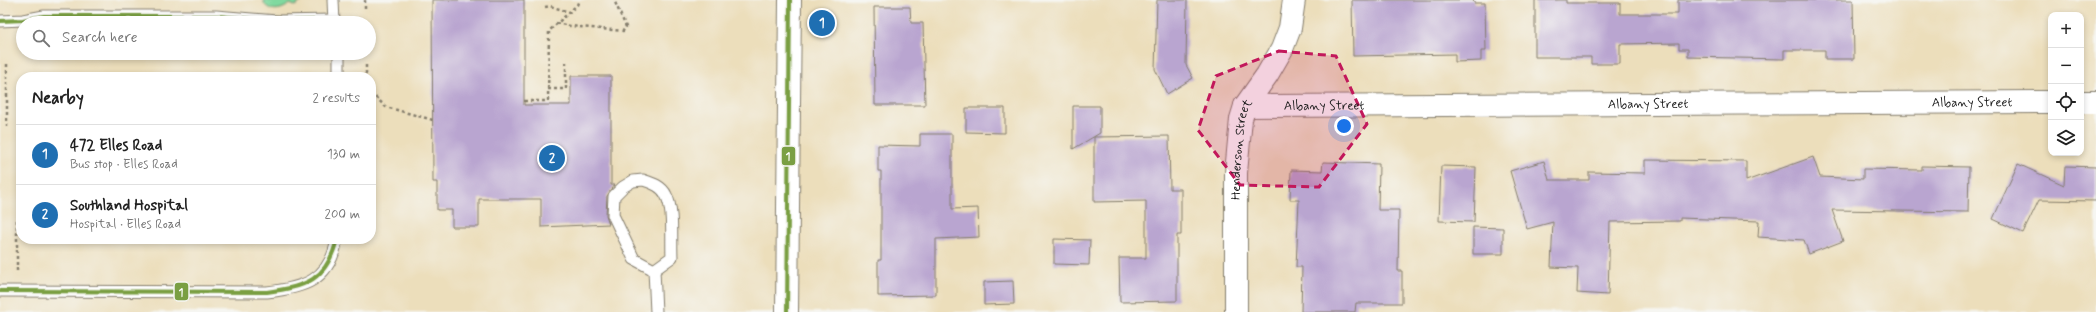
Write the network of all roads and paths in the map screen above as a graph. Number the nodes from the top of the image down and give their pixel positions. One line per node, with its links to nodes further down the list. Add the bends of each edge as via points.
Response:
1 (333, 0): 12 (lane)
2 (365, 0): 8 (path)
3 (579, 0): 9 (path)
4 (614, 0): 15 (path, via 626,27 623,32)
5 (790, 0): 37 (street)
6 (1294, 0): 28 (street, Henderson Street, via 1290,28 1282,49)
7 (545, 7): 9 (path)
8 (365, 8)
9 (569, 12): 15 (path)
10 (44, 16): 11 (lane)
11 (216, 16)
12 (333, 16)
13 (16, 20): 14 (lane)
14 (0, 21)
15 (555, 23): 22 (path, via 550,27 548,35)
16 (566, 59): 22 (path, via 566,89)
17 (339, 60): 20 (lane)
18 (7, 64): 30 (path)
19 (366, 65): 21 (path)
20 (339, 72)
21 (366, 72)
22 (548, 89): 24 (path, via 548,101)
23 (376, 98): 29 (path, via 386,107)
24 (524, 101)
25 (2048, 102): 28 (street, Albany Street)
26 (2084, 102): 27 (street)
27 (2096, 102)
28 (1245, 106): 38 (street, Henderson Street, via 1240,119 1236,173)
29 (433, 120)
30 (7, 127)
31 (17, 244): 34 (path)
32 (336, 244): 35 (lane, via 327,265 314,280 294,289 267,292)
33 (654, 270): 33 (lane, via 634,259 613,215 614,196 633,181 643,180 656,184 666,194 670,207 672,257); 36 (lane)
34 (17, 277)
35 (0, 290)
36 (656, 312)
37 (787, 312)
38 (1236, 312)

